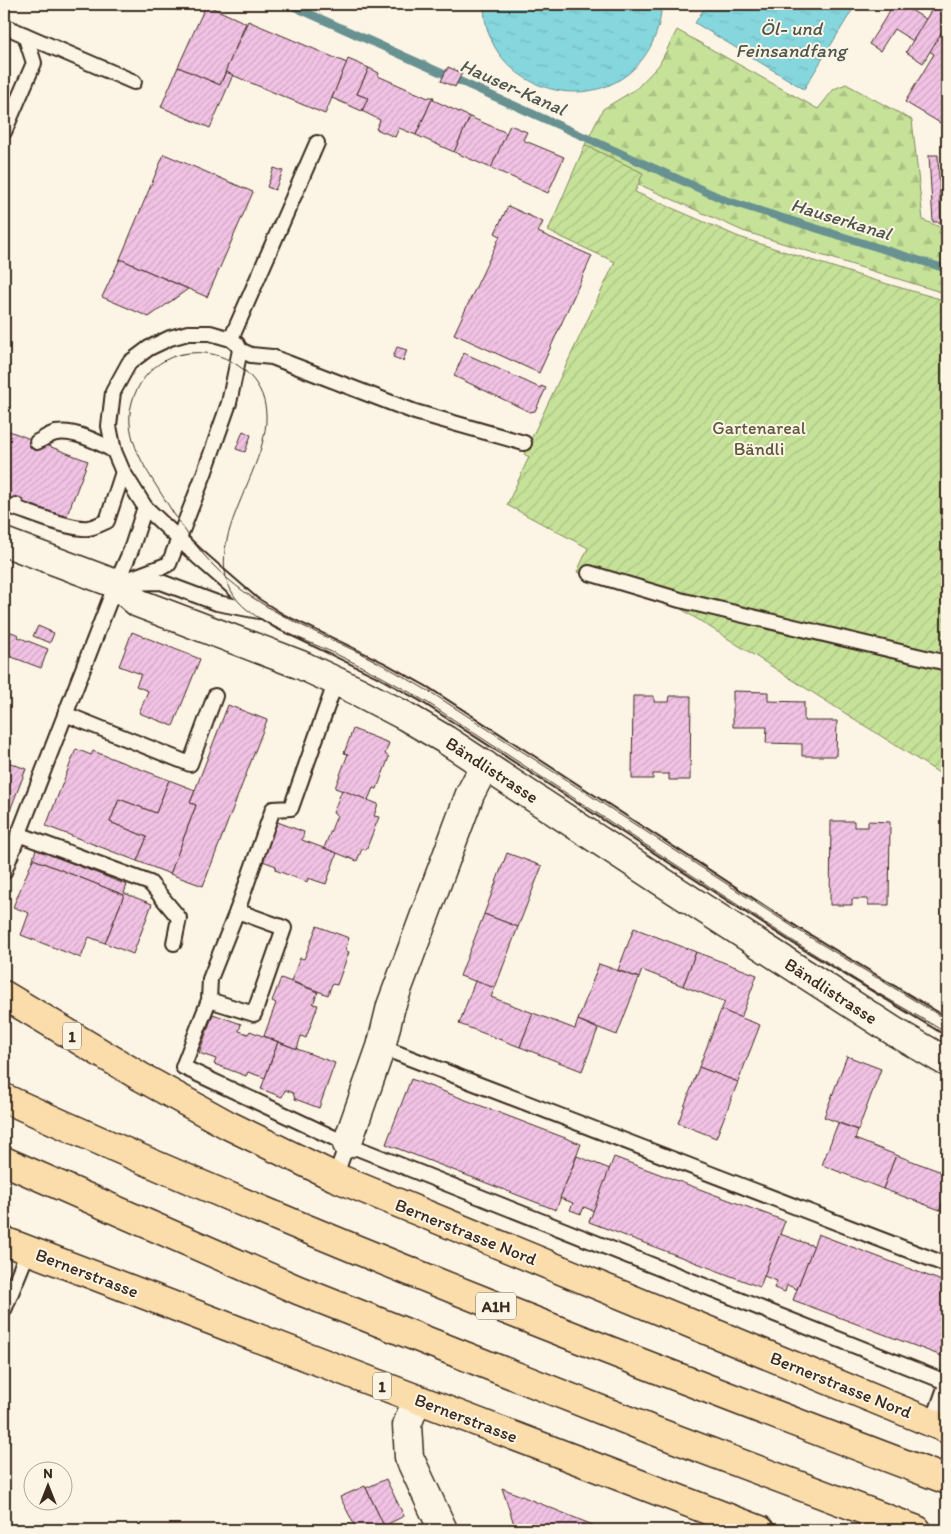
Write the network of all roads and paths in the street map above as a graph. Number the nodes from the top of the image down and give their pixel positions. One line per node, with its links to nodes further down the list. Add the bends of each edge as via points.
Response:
1 (4, 26): 2 (lane)
2 (25, 35): 3 (lane); 4 (lane, via 34,63)
3 (134, 82)
4 (4, 132)
5 (317, 143): 6 (lane)
6 (236, 345): 8 (lane, via 251,355 272,357 415,412); 9 (lane, via 210,333 188,334 170,338 129,363 113,392 109,426); 13 (lane, via 230,403)
7 (37, 442): 9 (lane, via 55,433 75,435)
8 (524, 443)
9 (114, 451): 10 (lane)
10 (123, 472): 11 (lane, via 107,521 97,526 75,527 15,508); 12 (lane)
11 (16, 505)
12 (145, 507): 13 (lane); 16 (lane)
13 (179, 538): 16 (lane, via 169,564); 17 (lane, via 225,582)
14 (4, 542): 16 (street, Bändlistrasse)
15 (589, 573): 18 (lane, via 680,600)
16 (116, 584): 17 (lane, via 161,582 217,602); 19 (street, Bändlistrasse, via 138,602); 21 (lane)
17 (263, 612): 29 (lane, via 424,694 795,935)
18 (947, 663)
19 (336, 681): 22 (street, Bändlistrasse, via 405,716); 25 (lane, via 291,808 274,809)
20 (215, 696): 21 (lane, via 190,764)
21 (65, 714): 23 (lane)
22 (485, 765): 30 (street, via 470,794 395,997); 31 (street, Bändlistrasse, via 661,882)
23 (18, 834): 24 (lane); 26 (lane, via 150,883 180,918)
24 (4, 872)
25 (237, 911): 28 (lane, via 210,978); 28 (lane, via 284,928 254,1014)
26 (174, 943)
27 (4, 995): 35 (main road, Bernerstrasse Nord / 1, via 140,1077 228,1125)
28 (209, 1000): 33 (lane, via 183,1067)
29 (947, 1026)
30 (381, 1047): 33 (street); 37 (lane)
31 (947, 1062)
32 (4, 1098): 42 (main road, A1H, via 211,1190 383,1261)
33 (347, 1144): 35 (lane); 39 (lane)
34 (4, 1161): 45 (main road, via 298,1290 652,1430)
35 (335, 1177): 41 (main road, Bernerstrasse Nord / 1)
36 (18, 1254): 38 (lane); 40 (main road, Bernerstrasse / 1)
37 (947, 1266)
38 (4, 1310)
39 (947, 1382): 41 (lane)
40 (417, 1399): 43 (street, via 407,1425 409,1456); 44 (main road, Bernerstrasse / 1)
41 (940, 1425)
42 (947, 1480)
43 (443, 1530)
44 (760, 1530)
45 (917, 1530)

